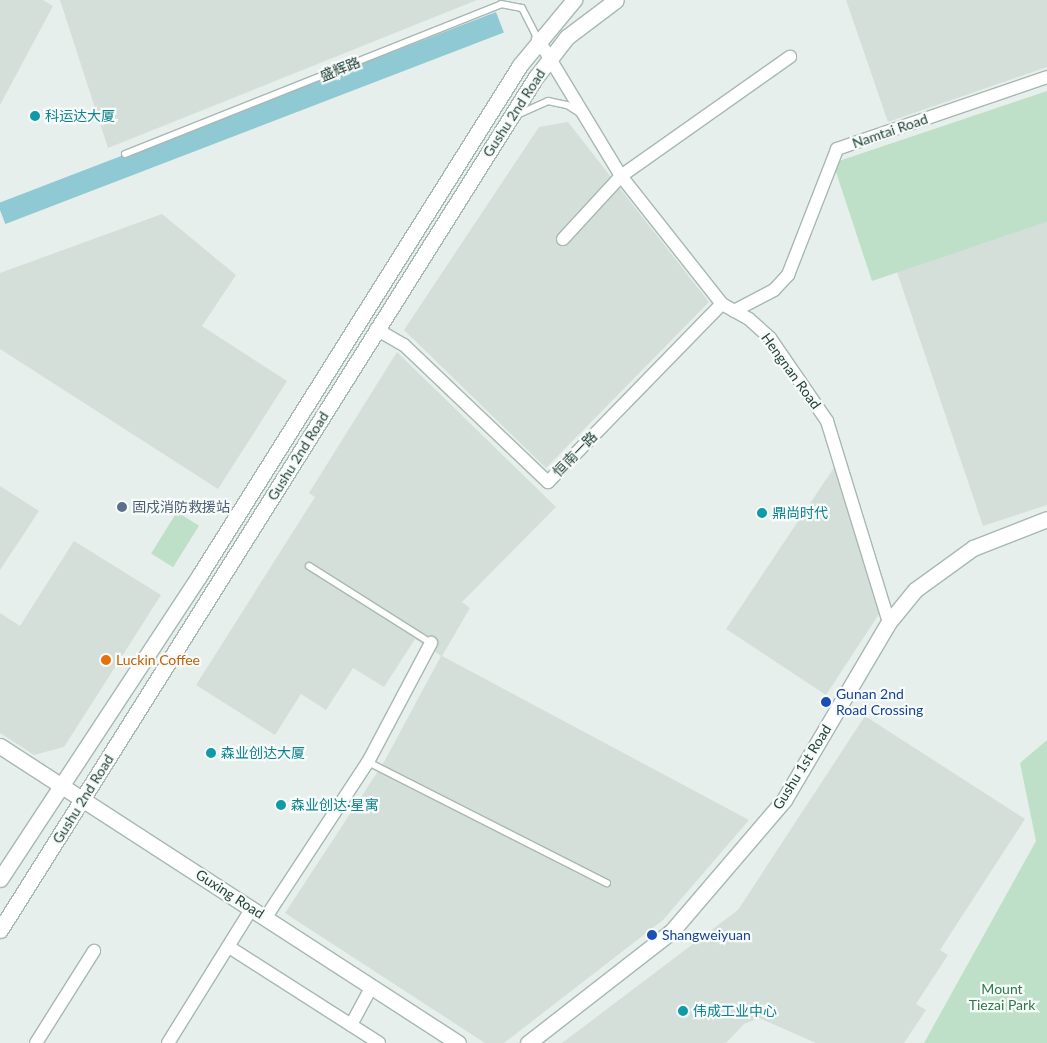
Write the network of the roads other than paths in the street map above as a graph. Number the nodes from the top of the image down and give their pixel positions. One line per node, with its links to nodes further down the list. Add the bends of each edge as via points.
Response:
1 (574, 0): 3 (street, Gushu 2nd Road)
2 (616, 0): 5 (street, Gushu 2nd Road, via 588,18)
3 (538, 39): 5 (street, Hengnan Road); 9 (lane, 盛辉路, via 522,8 501,4); 21 (street, Gushu 2nd Road, via 199,576)
4 (790, 57): 10 (street)
5 (549, 59): 7 (street, Hengnan Road); 8 (street, Gushu 2nd Road)
6 (1047, 76): 13 (street, Namtai Road, via 837,150 788,275 774,290)
7 (587, 121): 8 (lane, via 568,104 548,101 526,108); 10 (street, Hengnan Road)
8 (502, 130): 14 (street, Gushu 2nd Road)
9 (125, 154)
10 (621, 176): 11 (street); 12 (street, Hengnan Road)
11 (563, 239)
12 (722, 304): 13 (street, Hengnan Road); 14 (street, 恒南一路, via 548,482 404,345)
13 (734, 310): 17 (street, Hengnan Road, via 770,338 827,421)
14 (376, 329): 22 (street, Gushu 2nd Road)
15 (1047, 519): 17 (street, Gushu 1st Road, via 995,536 943,566)
16 (309, 566): 18 (lane)
17 (888, 622): 36 (street, Gushu 1st Road, via 771,815 672,931)
18 (431, 643): 20 (street)
19 (0, 746): 21 (street, Guxing Road)
20 (368, 762): 24 (lane); 26 (street)
21 (60, 785): 22 (street, Guxing Road); 23 (street, Gushu 2nd Road)
22 (83, 800): 25 (street, Guxing Road); 27 (street, Gushu 2nd Road)
23 (0, 879)
24 (608, 883)
25 (252, 908): 26 (street, Guxing Road); 28 (street)
26 (266, 917): 30 (street, Guxing Road)
27 (0, 930)
28 (229, 947): 31 (street); 33 (street)
29 (94, 951): 32 (street)
30 (372, 986): 31 (street); 35 (street, Guxing Road)
31 (351, 1025): 34 (street)
32 (36, 1043)
33 (168, 1043)
34 (379, 1043)
35 (458, 1043)
36 (528, 1043)

